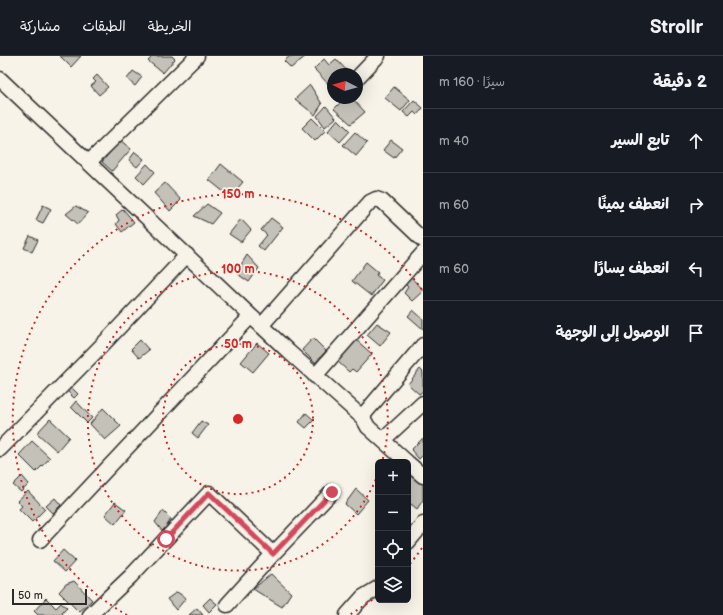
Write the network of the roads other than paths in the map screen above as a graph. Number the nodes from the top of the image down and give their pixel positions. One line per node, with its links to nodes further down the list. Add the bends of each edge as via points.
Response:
1 (197, 56): 5 (street)
2 (378, 56): 3 (street)
3 (363, 72)
4 (0, 79): 5 (street)
5 (89, 162): 8 (street)
6 (423, 240): 10 (street, via 382,201 376,199 370,202)
7 (423, 254): 12 (street)
8 (187, 255): 9 (street); 16 (street)
9 (251, 316): 10 (street); 23 (street)
10 (261, 326): 12 (street)
11 (423, 345): 14 (street)
12 (315, 376): 14 (street)
13 (423, 403): 15 (street)
14 (363, 418): 15 (street)
15 (383, 440): 17 (street)
16 (0, 449)
17 (405, 459)
18 (411, 465): 19 (street)
19 (423, 476)
20 (332, 492): 24 (street)
21 (423, 524): 22 (street)
22 (411, 538)
23 (40, 540)
24 (273, 554): 26 (street); 27 (street, via 209,493 131,576)
25 (375, 590): 28 (street, via 363,597)
26 (227, 605)
27 (90, 615)
28 (347, 615)

